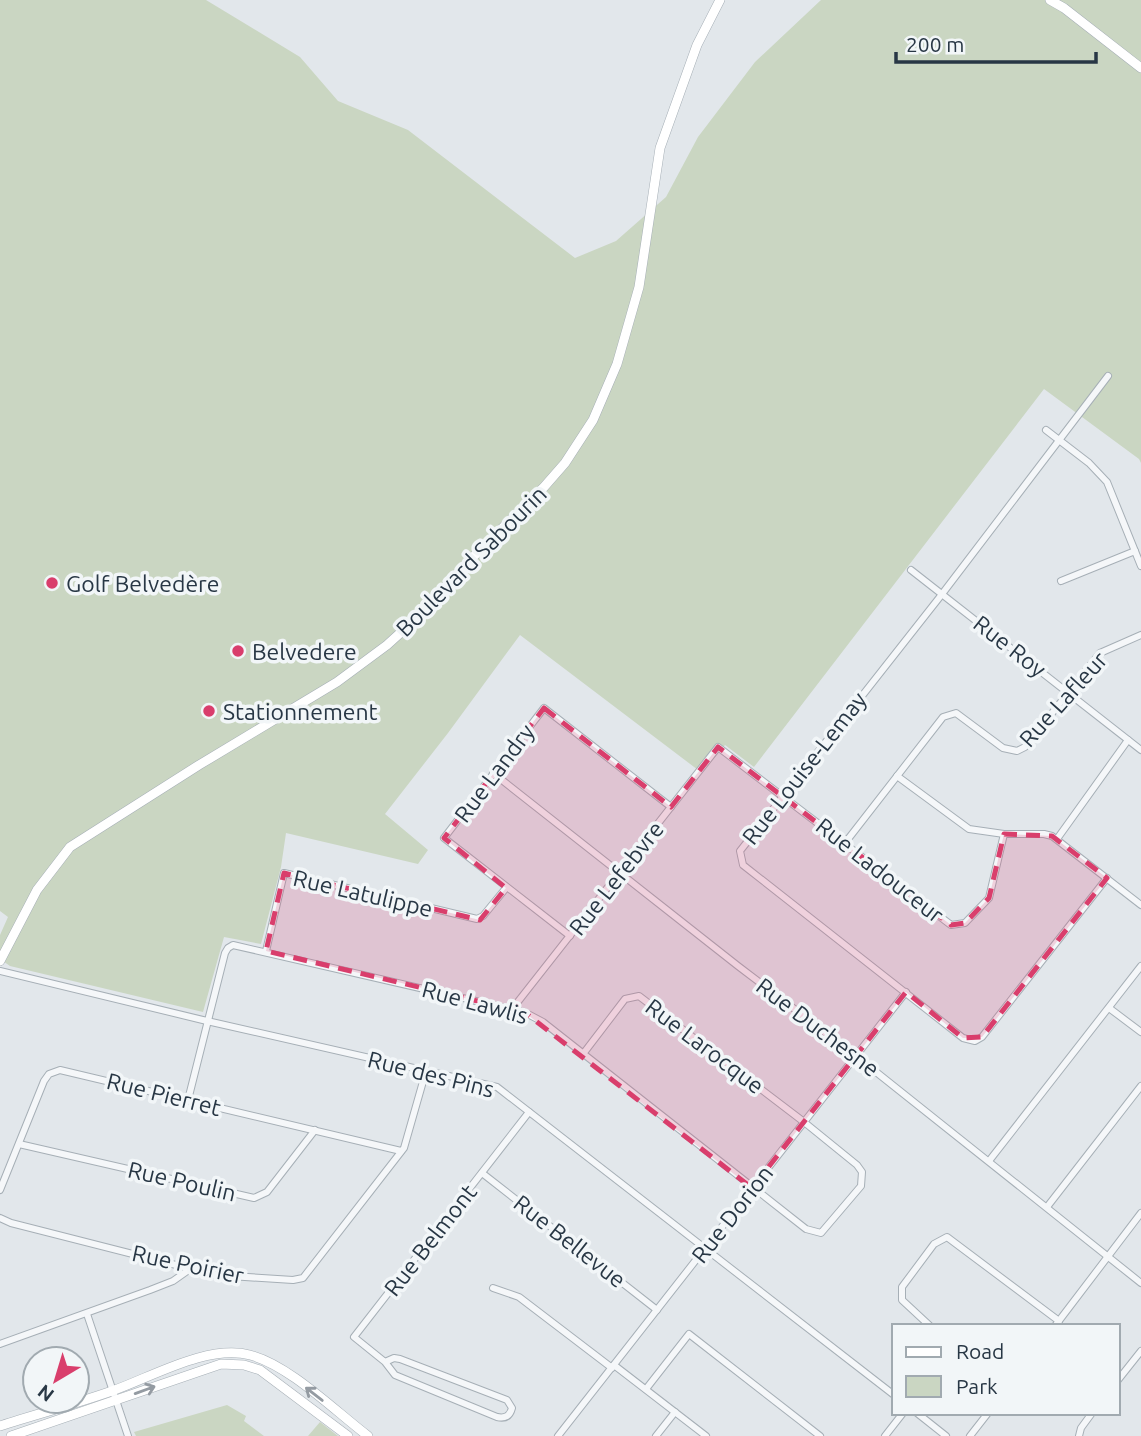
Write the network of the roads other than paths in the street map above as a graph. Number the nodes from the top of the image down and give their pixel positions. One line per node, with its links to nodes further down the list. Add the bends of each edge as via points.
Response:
1 (720, 0): 30 (street, Boulevard Sabourin, via 697,45 660,148 639,287 617,364 593,421 565,463 387,645 337,682 71,847 37,890)
2 (1050, 0): 3 (street)
3 (1141, 68)
4 (1108, 376): 6 (street, Rue Louise-Lemay)
5 (1046, 430): 6 (street)
6 (1060, 440): 7 (street, via 1107,482); 11 (street, Rue Louise-Lemay)
7 (1135, 551): 8 (street); 10 (street)
8 (1141, 566)
9 (911, 570): 11 (street, Rue Roy)
10 (1061, 581)
11 (942, 593): 13 (street, Rue Roy); 19 (street, Rue Louise-Lemay)
12 (1141, 635): 13 (street, Rue Lafleur, via 1102,652)
13 (1068, 692): 14 (street, Rue Roy); 18 (street, Rue Lafleur, via 1017,751 1003,748 956,713 943,717)
14 (1128, 740): 16 (street, Rue Roy); 22 (street)
15 (718, 747): 19 (street, Rue Ladouceur); 20 (street, Rue Lefebvre)
16 (1141, 750)
17 (493, 773): 20 (street, Rue Landry, via 544,708); 24 (street, Rue Duchesne); 26 (street, Rue Landry, via 444,838)
18 (897, 776): 21 (street, via 969,829); 23 (street, Rue Lafleur)
19 (782, 794): 23 (street, Rue Ladouceur); 33 (street, Rue Louise-Lemay, via 744,843 740,851 743,864)
20 (671, 807): 24 (street, Rue Lefebvre)
21 (1004, 834): 22 (street, via 1044,834); 23 (street, Rue Ladouceur, via 989,898 964,923 951,925)
22 (1057, 839): 25 (street)
23 (845, 843)
24 (620, 873): 28 (street, Rue Lefebvre); 39 (street, Rue Duchesne)
25 (1107, 878): 27 (street); 33 (street, Rue Louise-Lemay, via 975,1041 963,1038)
26 (506, 888): 28 (street); 29 (street, Rue Latulippe, via 478,919 284,873)
27 (1141, 905)
28 (570, 936): 34 (street, Rue Lefebvre)
29 (266, 951): 34 (street, Rue Lawlis); 36 (street, Rue Lawlis, via 228,948)
30 (0, 961)
31 (1141, 966): 35 (street)
32 (0, 971): 36 (street, Rue des Pins)
33 (906, 992): 39 (street, Rue Dorion)
34 (513, 1008): 38 (street, Rue Lawlis, via 543,1022)
35 (1109, 1008): 37 (street); 48 (street)
36 (207, 1021): 40 (street, Rue des Pins); 42 (street)
37 (1141, 1032)
38 (583, 1054): 44 (street, Rue Larocque, via 625,999 639,996); 50 (street, Rue Lawlis)
39 (856, 1056): 44 (street, Rue Dorion); 48 (street, Rue Duchesne)
40 (426, 1071): 43 (street, Rue des Pins, via 497,1087); 47 (street, Rue Poirier)
41 (1141, 1086): 52 (street)
42 (188, 1100): 45 (street, Rue Pierret); 46 (street, Rue Pierret, via 60,1070 44,1081)
43 (529, 1112): 49 (street, Rue Belmont); 55 (street, Rue des Pins)
44 (804, 1122): 50 (street, Rue Dorion); 50 (street, Rue Larocque, via 857,1166 862,1172 861,1186 821,1233 806,1229)
45 (315, 1130): 46 (street, Rue Poulin, via 267,1192 254,1198); 47 (street, Rue Pierret)
46 (19, 1144): 51 (street, Rue Pierret)
47 (401, 1151): 57 (street, Rue Poirier, via 303,1278 250,1279)
48 (989, 1161): 52 (street, Rue Duchesne)
49 (482, 1173): 60 (street, Rue Bellevue); 66 (street, Rue Belmont, via 354,1337)
50 (752, 1188): 55 (street, Rue Dorion)
51 (0, 1190)
52 (1047, 1208): 56 (street, Rue Duchesne)
53 (1141, 1213): 56 (street)
54 (0, 1217): 57 (street, Rue Poirier)
55 (704, 1250): 60 (street, Rue Dorion); 73 (street, Rue des Pins)
56 (1108, 1256): 58 (street, Rue Duchesne); 62 (street)
57 (190, 1269): 61 (street, via 173,1281)
58 (1141, 1283)
59 (494, 1289): 67 (street, via 519,1297)
60 (657, 1310): 67 (street, Rue Dorion)
61 (88, 1314): 64 (street); 72 (street)
62 (1057, 1323): 63 (street, via 947,1237 934,1244 902,1287 902,1300)
63 (928, 1324)
64 (0, 1344)
65 (1141, 1351): 69 (street)
66 (385, 1362): 66 (street, Rue Belmont, via 396,1375 497,1417 506,1417 511,1411 508,1400 400,1359)
67 (613, 1366): 71 (street); 85 (street, Rue Dorion)
68 (284, 1371): 70 (street); 72 (street, via 249,1355 225,1352); 84 (street, one-way to 68)
69 (1120, 1377)
70 (277, 1380): 74 (street, one-way to 70, via 221,1364 244,1364); 83 (street)
71 (646, 1390): 75 (street); 88 (street, via 690,1334)
72 (113, 1391): 74 (street); 80 (street)
73 (892, 1393)
74 (116, 1401): 81 (street); 82 (street)
75 (675, 1412): 86 (street); 87 (street)
76 (902, 1415): 89 (street)
77 (920, 1415): 90 (street)
78 (986, 1415): 91 (street)
79 (1091, 1415): 92 (street)
80 (0, 1426)
81 (11, 1436)
82 (128, 1436)
83 (348, 1436)
84 (368, 1436)
85 (558, 1436)
86 (656, 1436)
87 (706, 1436)
88 (820, 1436)
89 (886, 1436)
90 (946, 1436)
91 (970, 1436)
92 (1079, 1436)

